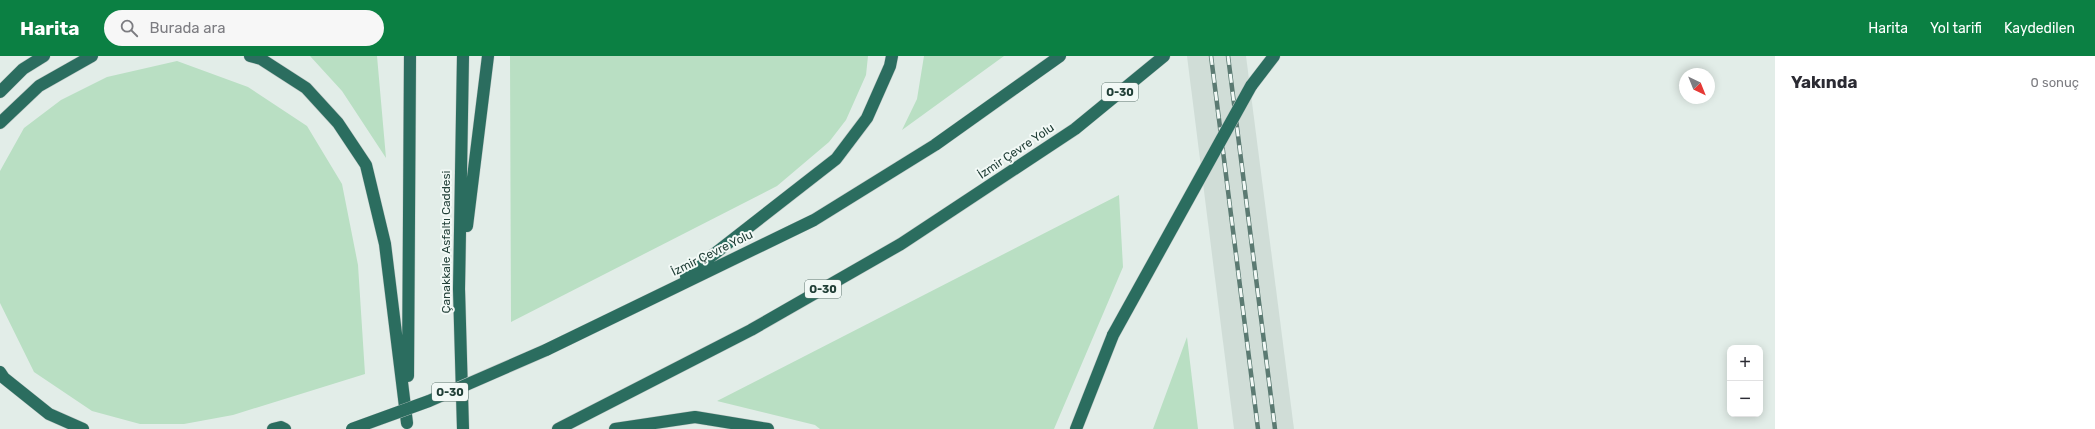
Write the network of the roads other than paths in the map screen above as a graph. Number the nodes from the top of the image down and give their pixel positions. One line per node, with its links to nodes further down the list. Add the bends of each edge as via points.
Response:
1 (44, 56): 11 (highway, via 23,69)
2 (92, 56): 12 (highway, via 39,86)
3 (250, 56): 16 (highway, via 261,59 306,88 338,124 366,165 385,244)
4 (410, 56): 16 (highway)
5 (463, 56): 13 (highway, Çanakkale Asfaltı Caddesi)
6 (488, 56): 13 (highway)
7 (892, 56): 14 (highway, via 867,118 836,159)
8 (1060, 56): 14 (highway, İzmir Çevre Yolu / O-30, via 935,145 814,220)
9 (1164, 56): 22 (highway, İzmir Çevre Yolu / O-30, via 1075,129 901,244 751,330)
10 (1274, 56): 25 (highway, bridge, via 1251,86 1113,335)
11 (0, 92)
12 (0, 123)
13 (459, 289): 21 (highway, Çanakkale Asfaltı Caddesi)
14 (666, 291): 20 (highway, İzmir Çevre Yolu / O-30, bridge, via 546,350 429,401)
15 (0, 372): 17 (highway, via 49,414)
16 (407, 426)
17 (83, 429)
18 (273, 429): 19 (highway)
19 (285, 429)
20 (352, 429)
21 (463, 429)
22 (558, 429)
23 (615, 429): 24 (highway, via 695,417)
24 (768, 429)
25 (1076, 429)

